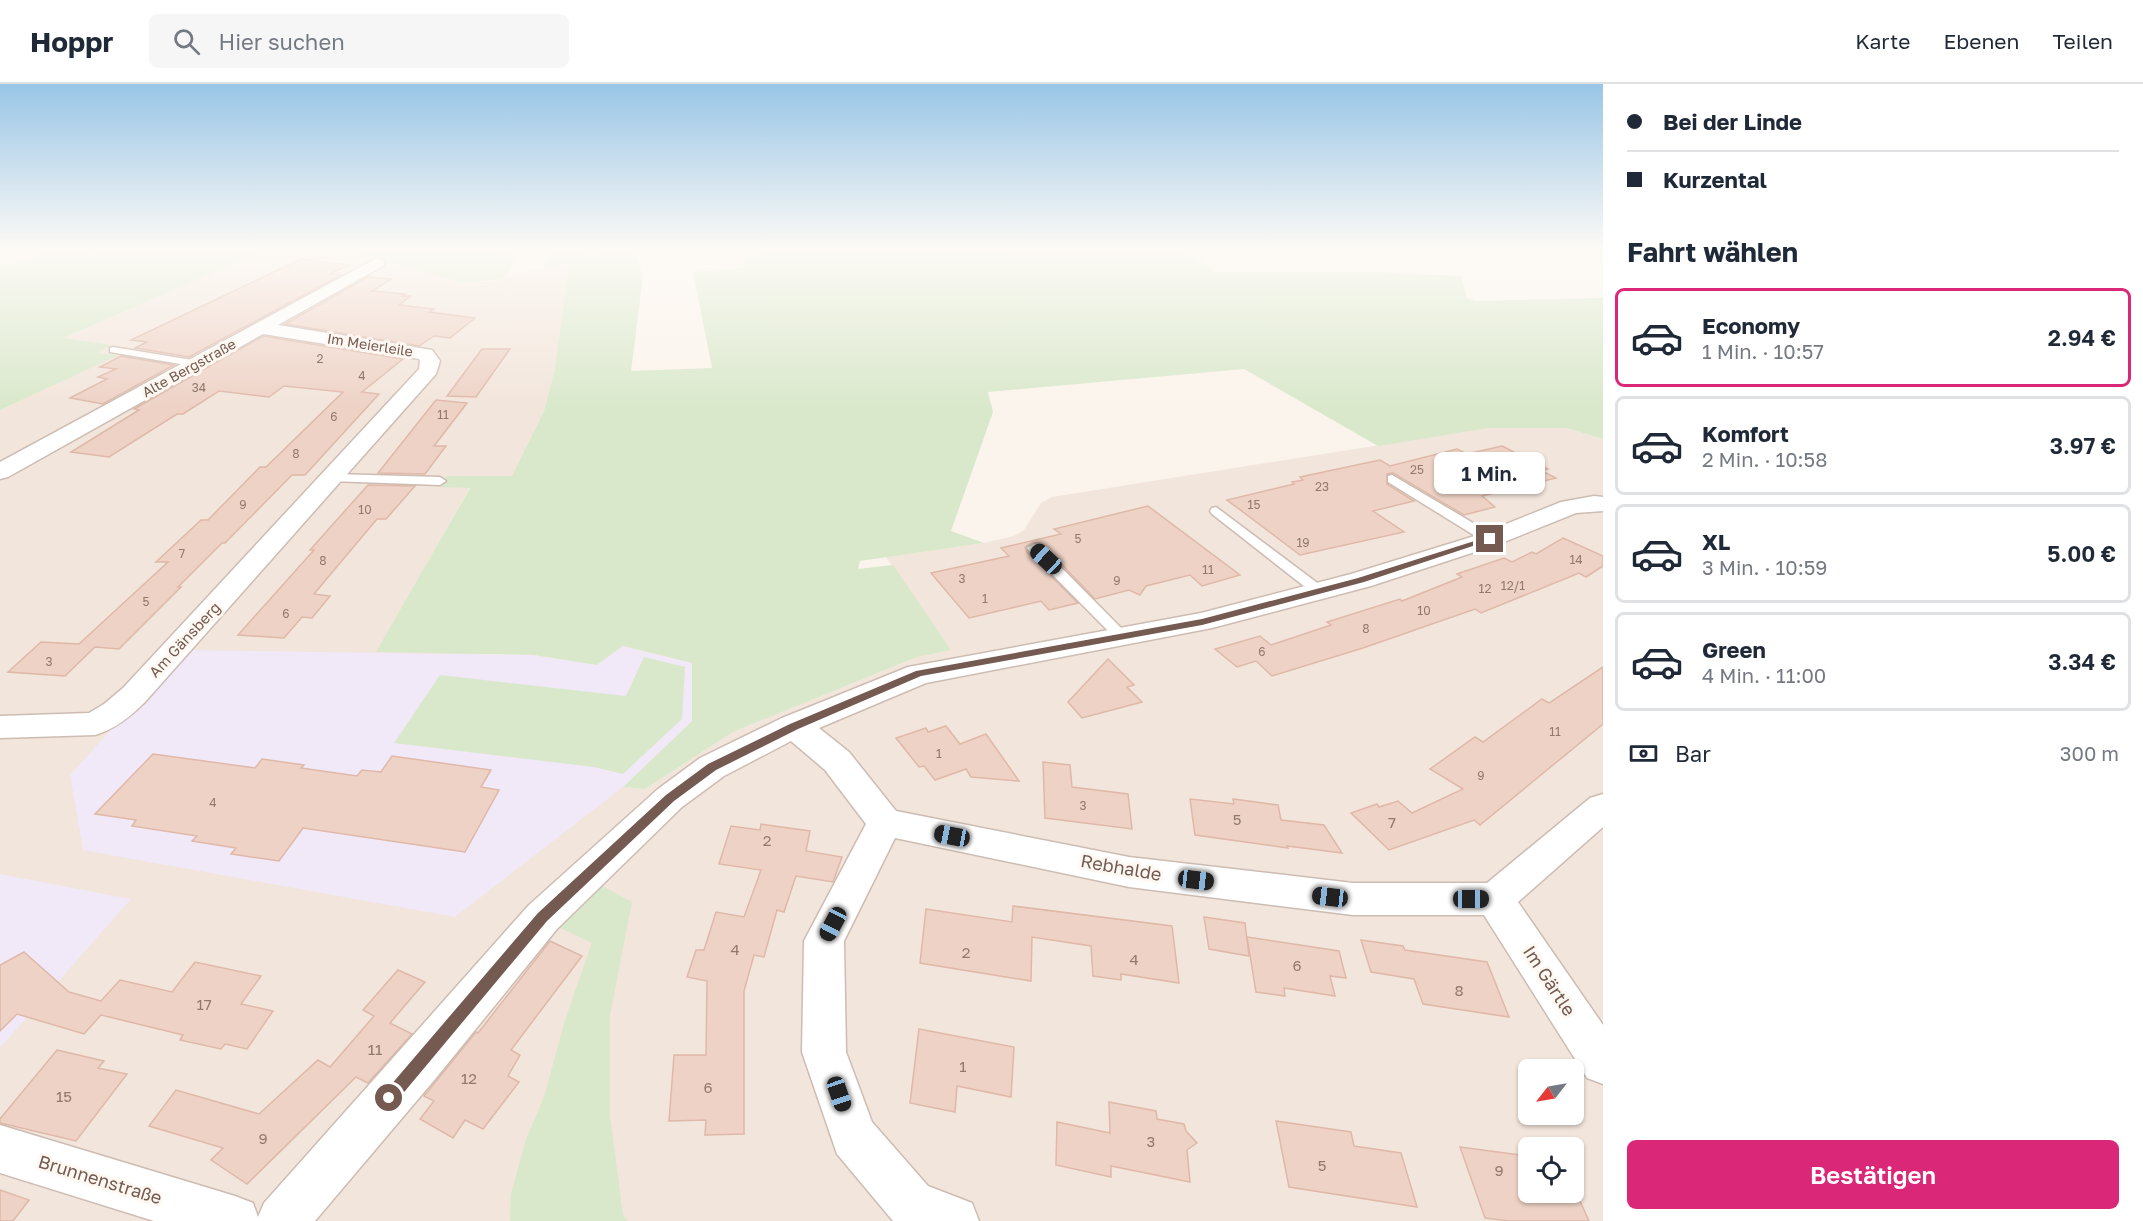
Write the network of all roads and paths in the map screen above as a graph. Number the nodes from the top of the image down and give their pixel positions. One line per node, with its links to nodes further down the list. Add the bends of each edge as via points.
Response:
1 (308, 301): 2 (street, Alte Bergstraße)
2 (261, 328): 4 (street, Alte Bergstraße); 6 (street, Im Meierleile, via 425,354 430,361 429,370)
3 (113, 350): 4 (lane)
4 (198, 364): 5 (street, Alte Bergstraße)
5 (0, 472)
6 (334, 478): 8 (lane); 16 (street, Am Gänsberg, via 115,712 95,724)
7 (1392, 479): 11 (lane)
8 (440, 481)
9 (1603, 504): 11 (street, via 1570,507)
10 (1216, 511): 13 (lane)
11 (1490, 539): 13 (street)
12 (1034, 548): 14 (lane)
13 (1319, 591): 14 (street, via 1202,622)
14 (1122, 637): 15 (street, via 919,674)
15 (794, 726): 18 (street, via 837,761); 23 (street, via 712,767 670,798 543,917)
16 (0, 727)
17 (1603, 807): 19 (street)
18 (885, 822): 19 (street, Rebhalde, via 1141,873 1353,899); 24 (street, via 824,941 824,1052 854,1137 911,1204)
19 (1495, 899): 20 (street, Im Gärtle)
20 (1603, 1063)
21 (0, 1149): 22 (street, Brunnenstraße)
22 (235, 1221)
23 (282, 1221)
24 (954, 1221)

